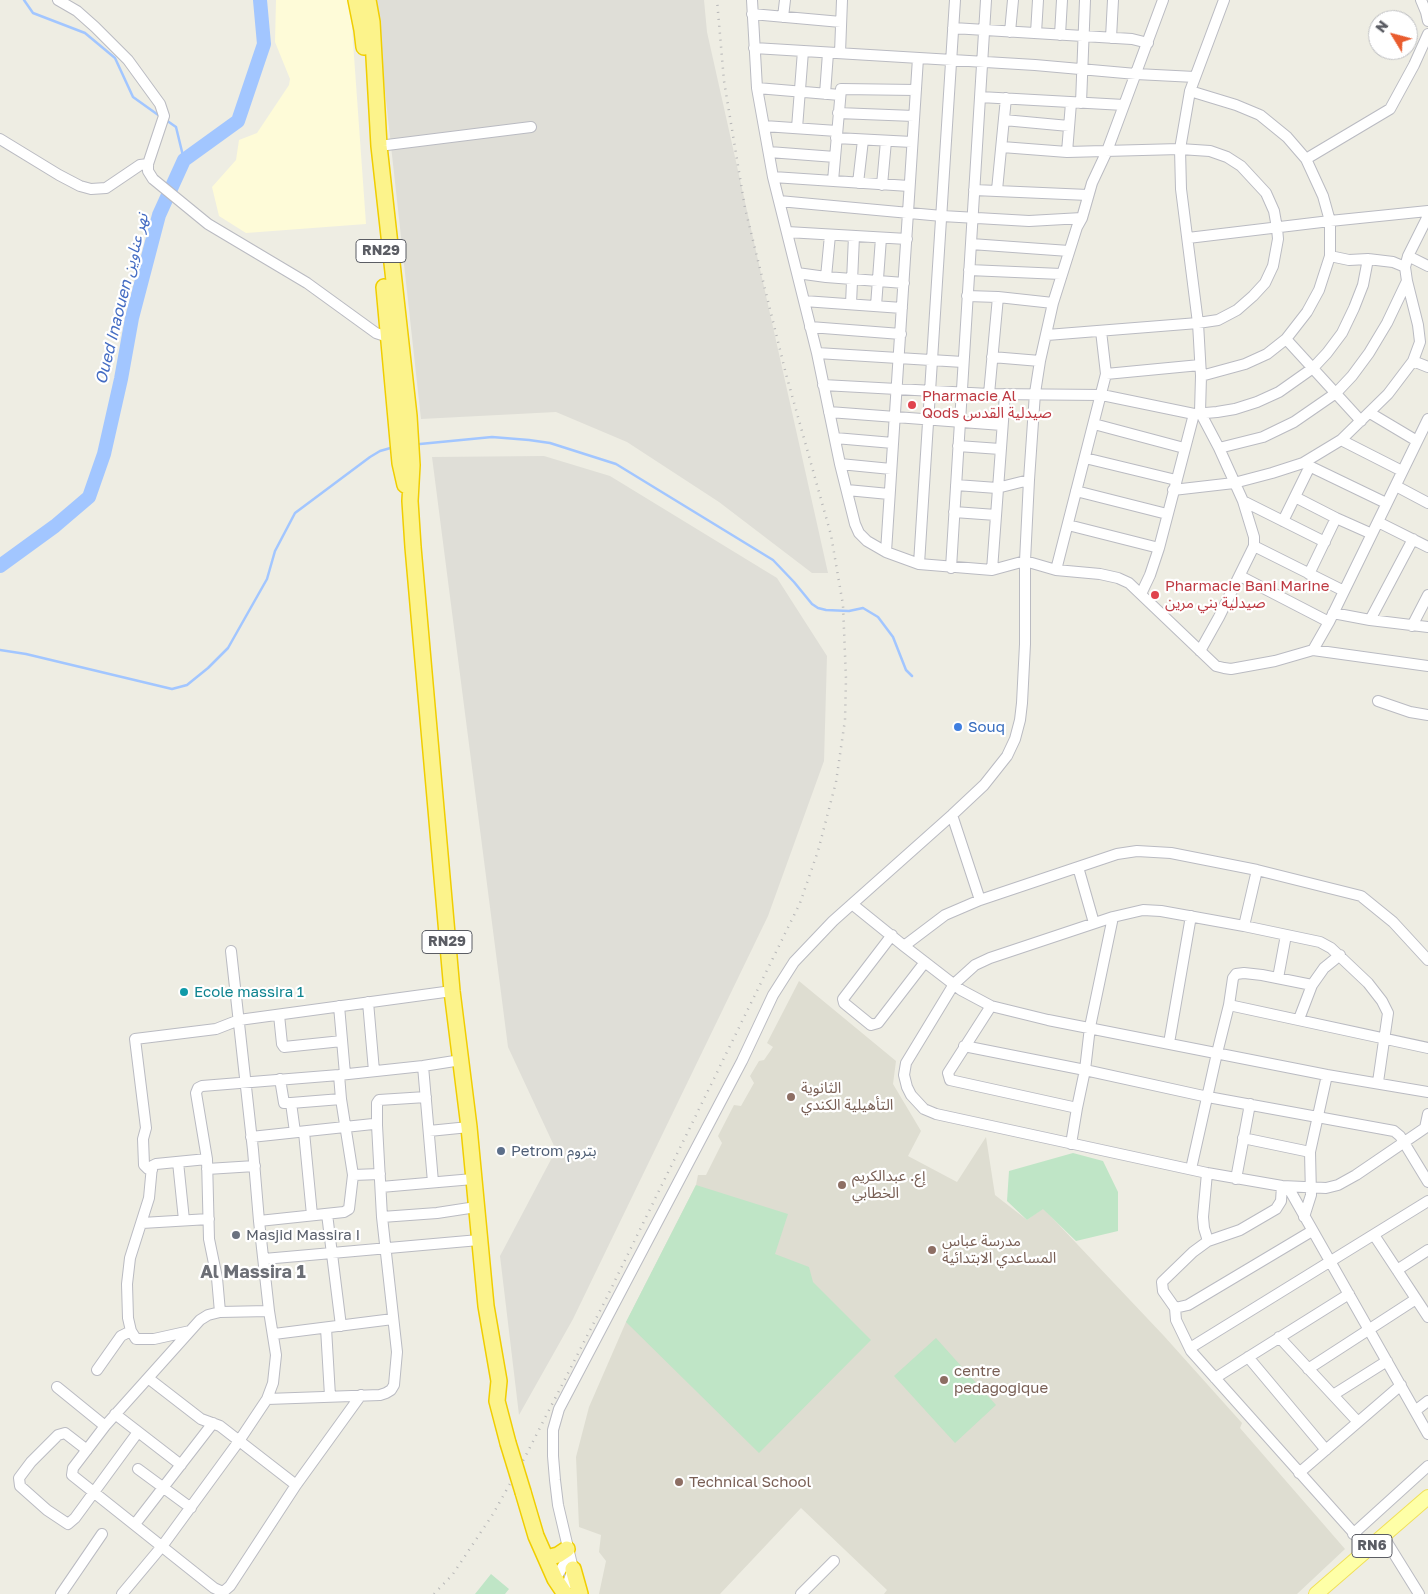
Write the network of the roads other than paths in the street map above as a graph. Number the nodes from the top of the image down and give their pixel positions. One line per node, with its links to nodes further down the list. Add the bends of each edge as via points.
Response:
1 (58, 0): 70 (street, via 95,27 128,60 160,104 163,119)
2 (356, 0): 83 (highway, RN29)
3 (368, 0): 62 (highway, RN29)
4 (752, 0): 17 (street)
5 (785, 0): 19 (street)
6 (842, 0): 20 (street)
7 (955, 0): 21 (street)
8 (986, 0): 22 (street)
9 (1013, 0): 23 (street)
10 (1038, 0): 24 (street)
11 (1062, 0): 26 (street)
12 (1085, 0): 27 (street)
13 (1113, 0): 28 (street)
14 (1163, 0): 29 (street)
15 (1421, 0): 18 (street)
16 (1225, 1): 39 (street)
17 (752, 14): 19 (street); 30 (street)
18 (1427, 15)
19 (784, 17): 20 (street)
20 (841, 22): 33 (street)
21 (953, 28): 22 (street); 35 (street)
22 (984, 31): 23 (street); 36 (street)
23 (1010, 32): 24 (street)
24 (1036, 33): 26 (street)
25 (1428, 34): 69 (street, via 1390,109)
26 (1060, 35): 27 (street)
27 (1084, 36): 28 (street); 37 (street)
28 (1111, 38): 29 (street)
29 (1148, 43): 38 (street)
30 (754, 48): 31 (street); 40 (street)
31 (803, 50): 32 (street); 43 (street)
32 (828, 53): 33 (street); 44 (street)
33 (840, 53): 34 (street)
34 (918, 58): 35 (street); 41 (street)
35 (951, 59): 36 (street); 82 (street)
36 (982, 62): 37 (street); 46 (street)
37 (1082, 70): 38 (street); 48 (street)
38 (1136, 74): 39 (street); 49 (street)
39 (1195, 77): 42 (street)
40 (757, 88): 43 (street); 53 (street)
41 (916, 90): 45 (street, via 844,88); 51 (street)
42 (1190, 90): 64 (street); 69 (street, via 1260,115 1287,137)
43 (800, 92): 44 (street); 56 (street)
44 (826, 94): 45 (street)
45 (840, 96): 50 (street)
46 (980, 97): 47 (street); 76 (street)
47 (1006, 98): 48 (street); 52 (street)
48 (1076, 103): 49 (street); 54 (street)
49 (1124, 105): 65 (street)
50 (838, 113): 51 (street); 57 (street)
51 (914, 116): 61 (street)
52 (1004, 120): 54 (street); 63 (street)
53 (764, 126): 56 (street); 66 (street)
54 (1069, 126): 67 (street)
55 (531, 127): 62 (street)
56 (797, 128): 57 (street)
57 (836, 134): 59 (street); 68 (street)
58 (0, 139): 70 (street, via 59,175 91,189 106,188 140,165)
59 (863, 140): 60 (street); 73 (street)
60 (886, 141): 61 (street); 74 (street)
61 (912, 142): 75 (street)
62 (379, 146): 83 (highway, RN29)
63 (1002, 147): 67 (street); 77 (street)
64 (1180, 149): 65 (street); 88 (street, via 1210,151 1241,166 1266,193); 93 (street)
65 (1107, 151): 67 (street); 78 (street)
66 (769, 152): 68 (street); 71 (street)
67 (1067, 152)
68 (834, 157): 72 (street)
69 (1306, 160): 86 (street, via 1323,196)
70 (148, 164): 122 (street, via 152,179 208,224 307,282 376,333)
71 (773, 177): 72 (street); 79 (street)
72 (832, 181): 73 (street)
73 (858, 183): 74 (street)
74 (882, 185): 75 (street)
75 (909, 186): 81 (street)
76 (974, 190): 77 (street); 84 (street)
77 (998, 190): 78 (street)
78 (1088, 195): 85 (street)
79 (779, 201): 81 (street); 89 (street)
80 (1428, 211): 86 (street)
81 (908, 213): 82 (street); 94 (street)
82 (942, 216): 84 (street); 128 (street)
83 (382, 217): 122 (highway, RN29)
84 (972, 217): 85 (street, via 1029,222); 95 (street)
85 (1082, 218): 96 (street)
86 (1330, 221): 88 (street); 97 (street)
87 (1427, 221): 98 (street)
88 (1277, 228): 93 (street); 117 (street, via 1273,266 1265,283 1237,310 1218,320)
89 (787, 232): 90 (street); 103 (street)
90 (830, 235): 91 (street); 105 (street)
91 (854, 236): 92 (street); 106 (street)
92 (881, 238): 94 (street); 107 (street)
93 (1188, 238): 117 (street)
94 (907, 239): 109 (street)
95 (971, 244): 96 (street); 102 (street)
96 (1069, 250): 104 (street)
97 (1330, 256): 99 (street, via 1349,260); 123 (street, via 1315,298)
98 (1408, 256): 100 (street); 101 (street)
99 (1368, 258): 101 (street); 134 (street, via 1363,285 1342,333)
100 (1428, 266)
101 (1405, 267): 108 (street)
102 (969, 270): 104 (street); 110 (street)
103 (797, 272): 105 (street); 112 (street)
104 (1061, 274): 113 (street)
105 (826, 278): 106 (street)
106 (851, 279): 107 (street); 114 (street)
107 (878, 281): 109 (street); 115 (street)
108 (1407, 281): 124 (street); 142 (street, via 1369,353)
109 (904, 283): 116 (street)
110 (968, 296): 111 (street); 131 (street)
111 (998, 297): 113 (street); 126 (street)
112 (804, 301): 114 (street); 118 (street)
113 (1053, 303): 121 (street)
114 (850, 304): 115 (street)
115 (876, 306): 116 (street)
116 (902, 308): 120 (street)
117 (1198, 323): 119 (street); 132 (street)
118 (810, 327): 120 (street); 125 (street)
119 (1101, 330): 121 (street); 135 (street)
120 (901, 334): 127 (street)
121 (1046, 335): 129 (street)
122 (393, 336): 234 (highway, RN29, via 409,416 410,501)
123 (1286, 339): 134 (street); 136 (street, via 1267,354 1245,364)
124 (1424, 344): 130 (street)
125 (816, 353): 127 (street); 137 (street)
126 (992, 357): 129 (street); 143 (street)
127 (899, 358): 128 (street); 138 (street)
128 (933, 360): 131 (street); 139 (street)
129 (1040, 361): 141 (street)
130 (1413, 361): 133 (street); 148 (street)
131 (963, 362): 140 (street)
132 (1200, 364): 135 (street); 136 (street)
133 (1428, 367)
134 (1313, 368): 142 (street); 147 (street, via 1279,392 1257,402 1217,412)
135 (1106, 374): 145 (street)
136 (1202, 376): 147 (street)
137 (823, 385): 138 (street); 146 (street)
138 (897, 388): 139 (street); 149 (street)
139 (931, 390): 140 (street); 150 (street)
140 (962, 392): 143 (street); 153 (street)
141 (1035, 393): 144 (street); 145 (street); 169 (street)
142 (1336, 393): 152 (street); 162 (street, via 1294,422 1262,437)
143 (988, 394): 144 (street)
144 (1005, 394): 155 (street)
145 (1102, 395): 147 (street); 154 (street)
146 (829, 412): 149 (street); 156 (street)
147 (1197, 413): 161 (street); 162 (street)
148 (1370, 413): 152 (street); 158 (street)
149 (895, 416): 150 (street); 159 (street)
150 (929, 419): 153 (street); 197 (street)
151 (1428, 419): 158 (street)
152 (1361, 421): 157 (street)
153 (960, 422): 155 (street); 160 (street)
154 (1094, 424): 161 (street); 164 (street)
155 (1002, 425): 163 (street)
156 (835, 438): 159 (street); 165 (street)
157 (1341, 440): 166 (street); 168 (street)
158 (1417, 441): 168 (street)
159 (893, 443): 167 (street)
160 (958, 446): 163 (street); 171 (street)
161 (1184, 448): 172 (street)
162 (1219, 448): 170 (street)
163 (1000, 449): 174 (street)
164 (1085, 458): 172 (street); 176 (street)
165 (840, 464): 167 (street); 175 (street)
166 (1306, 465): 170 (street); 178 (street); 180 (street)
167 (891, 469): 177 (street)
168 (1402, 471): 173 (street)
169 (1029, 480): 174 (street); 196 (street)
170 (1234, 483): 172 (street); 179 (street)
171 (956, 485): 174 (street); 182 (street)
172 (1174, 485): 183 (street)
173 (1396, 486): 180 (street); 181 (street)
174 (997, 488): 184 (street)
175 (847, 490): 177 (street); 195 (street, via 859,533)
176 (1076, 491): 183 (street); 188 (street)
177 (889, 494): 195 (street)
178 (1295, 497): 185 (street); 186 (street)
179 (1243, 501): 186 (street); 192 (street)
180 (1386, 503): 187 (street)
181 (1428, 503)
182 (954, 512): 184 (street); 198 (street)
183 (1167, 514): 194 (street)
184 (996, 515): 199 (street)
185 (1336, 518): 189 (street); 191 (street)
186 (1283, 521): 191 (street)
187 (1378, 522): 189 (street); 190 (street)
188 (1068, 525): 194 (street); 200 (street)
189 (1372, 534): 203 (street)
190 (1413, 539): 193 (street); 207 (street)
191 (1325, 542): 201 (street)
192 (1254, 546): 201 (street); 202 (street)
193 (1428, 547)
194 (1159, 548): 204 (street)
195 (886, 552): 197 (street)
196 (1025, 561): 199 (street); 200 (street); 215 (street, via 1022,703 1015,739 996,771)
197 (920, 564): 198 (street)
198 (951, 568): 199 (street)
199 (992, 570)
200 (1056, 570): 204 (street, via 1118,578)
201 (1310, 574): 203 (street)
202 (1240, 576): 206 (street); 211 (street)
203 (1344, 591): 206 (street)
204 (1140, 594): 211 (street)
205 (1428, 595): 208 (street)
206 (1331, 617): 207 (street); 210 (street)
207 (1370, 620): 208 (street)
208 (1412, 626): 209 (street)
209 (1428, 627)
210 (1313, 650): 211 (street, via 1230,669 1216,666); 212 (street)
211 (1200, 651)
212 (1428, 666)
213 (1378, 701): 214 (street)
214 (1428, 715)
215 (952, 815): 218 (street); 219 (street)
216 (1078, 867): 217 (street, via 1117,854 1138,851 1171,853); 218 (street); 222 (street)
217 (1257, 870): 223 (street); 229 (street, via 1361,896 1392,922)
218 (980, 900): 226 (street, via 945,915)
219 (852, 904): 224 (street); 365 (street, via 807,948 782,979 559,1409 553,1430 553,1456 558,1505)
220 (1191, 916): 221 (street, via 1143,910); 223 (street); 245 (street)
221 (1112, 917): 222 (street); 242 (street)
222 (1094, 923): 232 (street, via 990,958 975,965)
223 (1244, 926): 225 (street)
224 (892, 935): 226 (street); 230 (street, via 843,999 844,1003 871,1025 878,1023)
225 (1286, 935): 228 (street, via 1320,942); 231 (street)
226 (904, 946): 230 (street)
227 (231, 951): 241 (street)
228 (1340, 955): 233 (street, via 1324,968); 243 (street, via 1382,1001 1388,1013)
229 (1428, 960)
230 (925, 962): 232 (street)
231 (1278, 978): 233 (street); 236 (street, via 1236,974)
232 (954, 984): 238 (street); 276 (street, via 906,1063 904,1075 910,1096 924,1109 936,1114)
233 (1312, 985): 240 (street)
234 (452, 991): 235 (street); 249 (highway, RN29)
235 (368, 1002): 237 (street); 252 (street)
236 (1229, 1005): 240 (street); 248 (street)
237 (339, 1006): 239 (street); 244 (street)
238 (991, 1006): 242 (street); 246 (street)
239 (279, 1015): 241 (street); 244 (street, via 284,1047)
240 (1299, 1019): 243 (street)
241 (240, 1020): 256 (street); 282 (street, via 216,1029 135,1039 146,1128 143,1135 144,1164)
242 (1090, 1028): 245 (street); 251 (street)
243 (1385, 1040): 247 (street); 257 (street)
244 (342, 1041): 253 (street)
245 (1169, 1043): 248 (street)
246 (964, 1046): 251 (street); 264 (street, via 948,1073 950,1080)
247 (1428, 1048)
248 (1217, 1053): 254 (street); 260 (street)
249 (461, 1060): 250 (street); 269 (highway, RN29)
250 (423, 1066): 252 (street); 259 (street)
251 (1085, 1070): 260 (street); 264 (street)
252 (374, 1071): 253 (street)
253 (342, 1074): 255 (street); 261 (street)
254 (1326, 1075): 257 (street); 266 (street)
255 (280, 1079): 256 (street); 262 (street, via 283,1101)
256 (246, 1082): 273 (street); 279 (street, via 202,1086 196,1090)
257 (1378, 1082): 258 (street)
258 (1428, 1092)
259 (426, 1096): 267 (street, via 379,1100 376,1103); 271 (street)
260 (1208, 1097): 263 (street); 281 (street)
261 (341, 1099): 262 (street); 268 (street)
262 (291, 1103): 272 (street)
263 (1250, 1104): 266 (street); 274 (street)
264 (1077, 1108): 276 (street)
265 (1428, 1114): 270 (street)
266 (1317, 1117): 275 (street, via 1394,1131); 277 (street)
267 (377, 1126): 268 (street); 284 (street)
268 (346, 1127): 272 (street); 285 (street)
269 (469, 1127): 271 (street); 286 (highway, RN29)
270 (1427, 1127): 275 (street)
271 (429, 1131): 288 (street)
272 (299, 1132): 273 (street); 296 (street)
273 (251, 1137): 280 (street)
274 (1243, 1138): 277 (street); 287 (street)
275 (1404, 1142): 289 (street); 292 (street, via 1338,1185)
276 (1071, 1144): 281 (street)
277 (1310, 1152): 292 (street)
278 (178, 1162): 279 (street); 282 (street, via 156,1164); 300 (street)
279 (207, 1164): 280 (street); 299 (street)
280 (255, 1166): 301 (street)
281 (1191, 1169): 283 (street)
282 (152, 1170): 302 (street)
283 (1207, 1173): 287 (street); 306 (street, via 1204,1228)
284 (380, 1174): 285 (street); 290 (street)
285 (353, 1175): 295 (street, via 349,1209)
286 (473, 1179): 288 (street); 294 (highway, RN29)
287 (1236, 1179): 291 (street)
288 (433, 1182): 290 (street)
289 (1428, 1182)
290 (381, 1186): 297 (street)
291 (1285, 1186): 292 (street); 298 (street); 306 (street, via 1276,1209 1240,1230)
292 (1310, 1187): 298 (street, via 1310,1202)
293 (1428, 1201): 304 (street)
294 (476, 1207): 297 (street); 305 (highway, RN29)
295 (327, 1214): 296 (street); 309 (street)
296 (312, 1216): 301 (street)
297 (382, 1217): 307 (street)
298 (1304, 1217): 303 (street)
299 (209, 1219): 300 (street); 317 (street)
300 (184, 1220): 302 (street)
301 (259, 1221): 310 (street)
302 (142, 1223): 323 (street, via 130,1258 126,1284)
303 (1312, 1231): 311 (street); 315 (street, via 1188,1305)
304 (1374, 1235): 311 (street); 312 (street)
305 (479, 1240): 307 (street); 367 (highway, RN29, via 499,1381 506,1398 513,1442 527,1490 544,1534)
306 (1208, 1241): 315 (street, via 1162,1282 1162,1288)
307 (385, 1247): 309 (street); 319 (street)
308 (1428, 1250): 312 (street)
309 (332, 1253): 310 (street); 320 (street)
310 (264, 1259): 316 (street)
311 (1331, 1260): 313 (street); 327 (street)
312 (1397, 1270): 314 (street)
313 (1349, 1294): 322 (street); 326 (street)
314 (1416, 1299): 318 (street); 322 (street)
315 (1175, 1308): 327 (street, via 1176,1320)
316 (269, 1311): 317 (street); 325 (street)
317 (220, 1312): 324 (street, via 200,1320)
318 (1428, 1317)
319 (393, 1320): 320 (street); 336 (street, via 397,1363 392,1390)
320 (341, 1326): 321 (street)
321 (326, 1328): 325 (street); 337 (street)
322 (1369, 1329): 329 (street); 330 (street)
323 (131, 1331): 324 (street, via 139,1340); 331 (street, via 121,1336)
324 (190, 1331): 332 (street)
325 (274, 1334): 339 (street, via 275,1368)
326 (1279, 1338): 328 (street); 330 (street)
327 (1190, 1348): 333 (street)
328 (1248, 1357): 333 (street); 350 (street)
329 (1387, 1361): 334 (street); 338 (street)
330 (1308, 1369): 338 (street)
331 (96, 1370)
332 (148, 1378): 342 (street); 343 (street, via 201,1419)
333 (1215, 1378): 354 (street)
334 (1401, 1385): 341 (street); 344 (street)
335 (57, 1388): 345 (street)
336 (361, 1395): 337 (street); 355 (street)
337 (330, 1396): 339 (street)
338 (1333, 1396): 344 (street)
339 (267, 1399): 348 (street)
340 (1428, 1401): 341 (street)
341 (1415, 1411): 347 (street)
342 (115, 1414): 345 (street); 346 (street)
343 (214, 1422): 348 (street); 351 (street)
344 (1358, 1422): 350 (street)
345 (105, 1426): 349 (street)
346 (138, 1432): 351 (street); 357 (street)
347 (1428, 1434)
348 (239, 1441): 355 (street); 359 (street)
349 (87, 1450): 357 (street, via 72,1473); 357 (street, via 63,1433 31,1462 19,1483 24,1491 68,1524)
350 (1326, 1450): 354 (street)
351 (181, 1465): 356 (street)
352 (1428, 1466): 362 (street)
353 (138, 1469): 356 (street)
354 (1299, 1473): 362 (street)
355 (296, 1485): 364 (street, via 223,1592)
356 (164, 1487): 359 (street); 360 (street)
357 (94, 1493): 360 (street)
358 (1428, 1497): 363 (main road, RN6)
359 (191, 1508): 364 (street)
360 (135, 1524): 364 (street)
361 (102, 1534): 371 (street)
362 (1354, 1534): 366 (street)
363 (1383, 1536): 366 (main road, RN6); 376 (street)
364 (163, 1545): 372 (street)
365 (567, 1545): 367 (highway, via 558,1555); 369 (street); 370 (street)
366 (1368, 1549): 375 (main road, RN6)
367 (545, 1554): 370 (highway, RN29)
368 (834, 1561): 374 (street)
369 (573, 1569): 370 (street, via 568,1583); 373 (highway)
370 (560, 1588)
371 (61, 1594)
372 (122, 1594)
373 (580, 1594)
374 (801, 1594)
375 (1316, 1594)
376 (1420, 1594)

